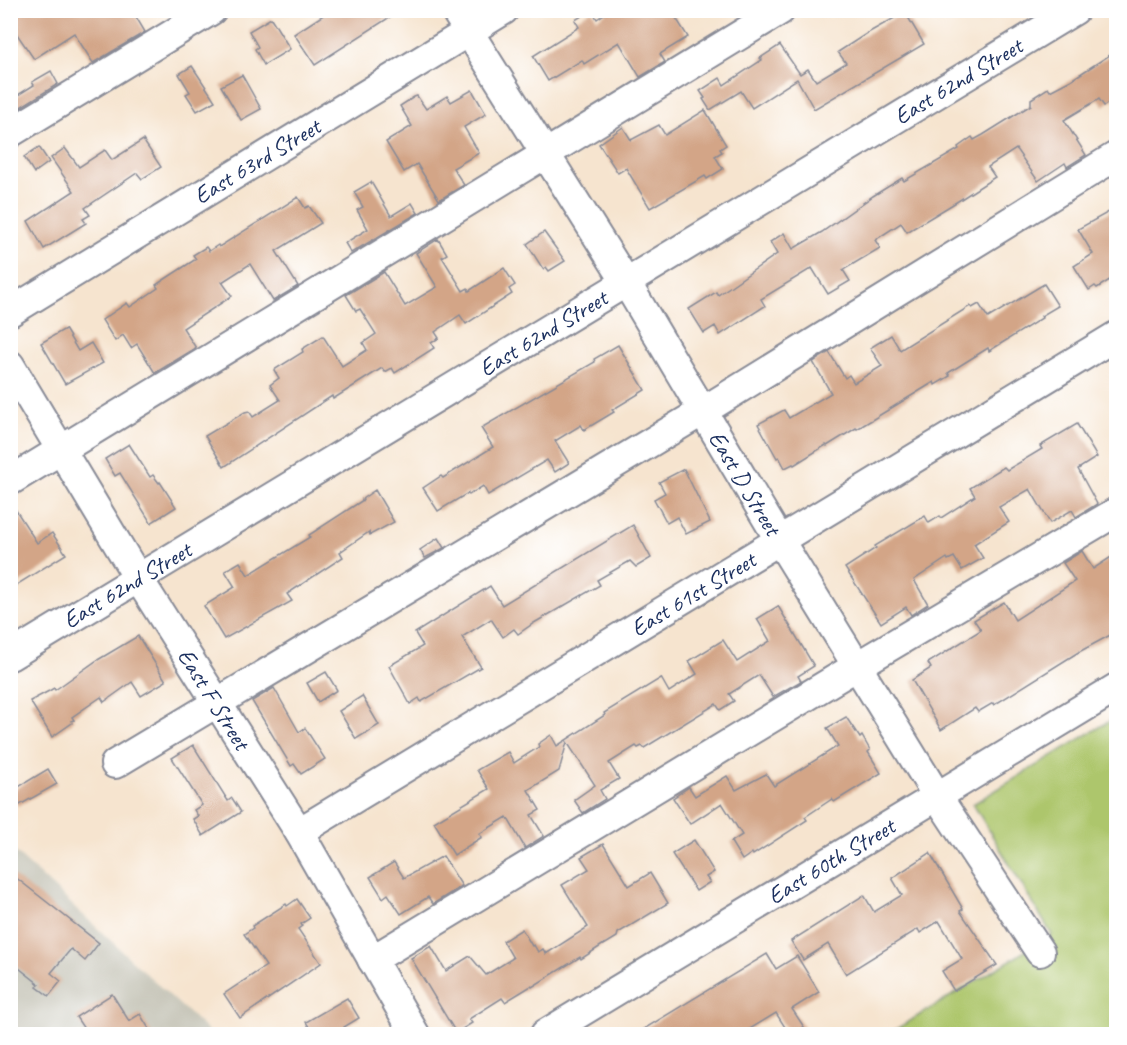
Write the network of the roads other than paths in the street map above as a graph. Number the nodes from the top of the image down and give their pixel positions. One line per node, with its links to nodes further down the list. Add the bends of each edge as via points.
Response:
1 (212, 10): 6 (street)
2 (504, 10): 5 (street, East 63rd Street)
3 (781, 10): 7 (street)
4 (1075, 10): 9 (street, East 62nd Street)
5 (462, 21): 7 (street, East D Street); 10 (street, East 63rd Street)
6 (10, 133)
7 (545, 153): 9 (street, East D Street); 14 (street)
8 (1116, 156): 13 (street)
9 (626, 282): 13 (street, East D Street); 18 (street, East 62nd Street)
10 (10, 312)
11 (1116, 336): 17 (street, East 61st Street)
12 (10, 365): 14 (street, East F Street)
13 (703, 411): 17 (street, East D Street); 22 (street)
14 (61, 450): 15 (street); 18 (street, East F Street)
15 (10, 481)
16 (1116, 512): 20 (street)
17 (780, 541): 20 (street, East D Street); 25 (street, East 61st Street)
18 (138, 578): 19 (street, East 62nd Street); 22 (street, East F Street)
19 (10, 656)
20 (856, 666): 24 (street, East D Street); 27 (street)
21 (1116, 688): 24 (street, East 60th Street)
22 (217, 703): 23 (street); 25 (street, East F Street)
23 (115, 764)
24 (937, 796): 26 (street, East D Street); 29 (street, East 60th Street)
25 (299, 832): 27 (street, East F Street)
26 (1040, 952)
27 (372, 960): 28 (street, East F Street)
28 (415, 1035)
29 (545, 1035)

